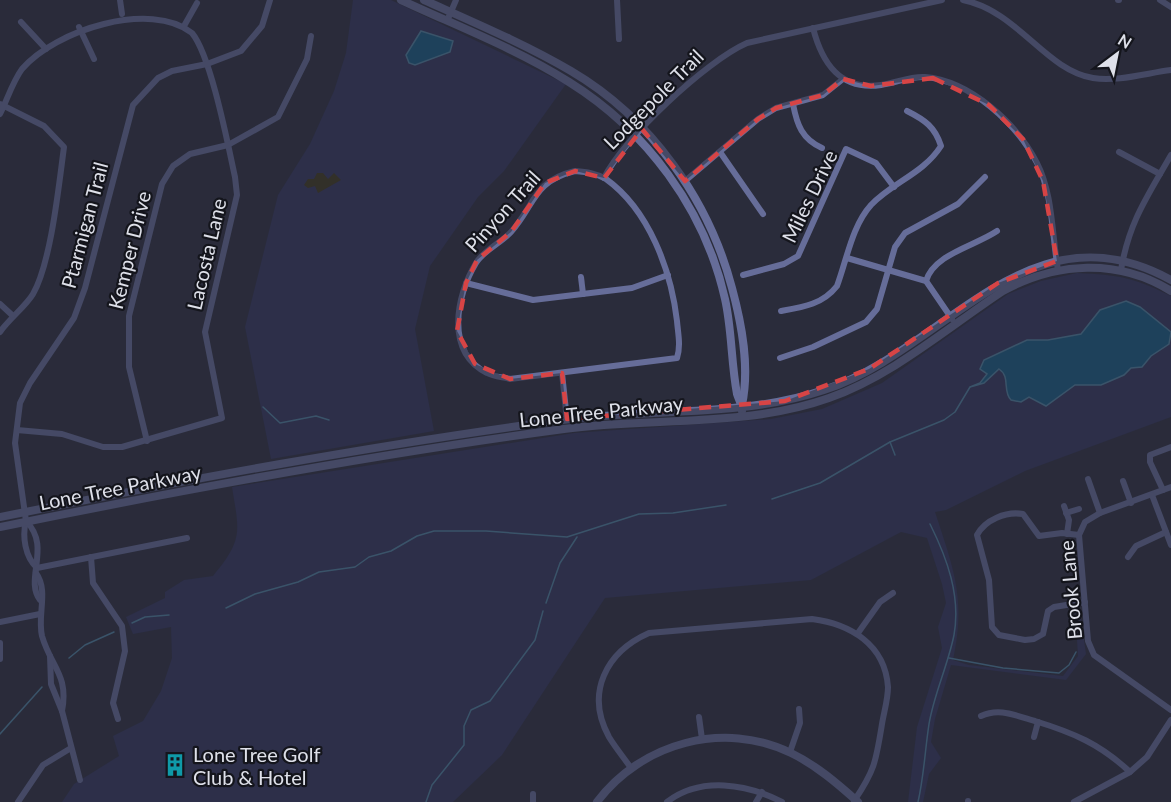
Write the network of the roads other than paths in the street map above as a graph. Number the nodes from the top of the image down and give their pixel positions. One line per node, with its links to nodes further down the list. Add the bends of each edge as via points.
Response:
1 (120, 0): 14 (street)
2 (270, 0): 24 (street, Ptarmigan Trail, via 253,40 241,51)
3 (401, 0): 15 (street)
4 (424, 0): 13 (street)
5 (456, 0): 13 (street)
6 (617, 0): 21 (street)
7 (942, 0): 10 (street, Lodgepole Trail)
8 (963, 0): 25 (street, via 1005,16 1080,74 1106,79)
9 (1160, 0): 12 (street)
10 (926, 2): 19 (street, Lodgepole Trail)
11 (197, 3): 17 (street)
12 (1171, 7)
13 (451, 12): 15 (street); 31 (street, via 572,72)
14 (122, 14): 17 (street, via 161,15); 18 (street)
15 (447, 21): 32 (street, via 568,81)
16 (21, 22): 22 (street)
17 (184, 26): 24 (street, Lacosta Lane, via 194,35)
18 (79, 27): 22 (street); 23 (street)
19 (813, 28): 26 (street, via 822,56); 31 (street, Lodgepole Trail, via 747,43 727,52 706,66)
20 (311, 36): 33 (street, Kemper Drive, via 307,59 278,117)
21 (619, 39)
22 (46, 49): 28 (street, via 22,70)
23 (94, 59)
24 (207, 64): 33 (street, Lacosta Lane); 69 (street, Ptarmigan Trail, via 158,78 133,105 86,288 61,342 20,403)
25 (1171, 70)
26 (843, 79): 27 (street, via 823,95); 46 (street, via 871,86 933,78 978,98 1001,115 1023,139 1038,165)
27 (793, 104): 34 (street, via 798,126 809,142); 35 (street, via 776,108 758,119)
28 (2, 105): 30 (street); 60 (street, via 44,126 64,147 43,273 32,296)
29 (907, 111): 42 (street, via 925,120 936,132 941,146 922,170)
30 (0, 114)
31 (642, 129): 32 (street, Lodgepole Trail); 41 (street)
32 (635, 136): 40 (street, Lodgepole Trail, via 617,155); 66 (street, via 677,186 706,240 725,297)
33 (228, 145): 70 (street, Kemper Drive, via 190,154 173,166 162,184 129,316 129,367); 70 (street, Lacosta Lane, via 237,195 205,332 222,418)
34 (822, 148)
35 (720, 152): 41 (street); 43 (street)
36 (1119, 152): 38 (street)
37 (1171, 155): 38 (street)
38 (1160, 174): 47 (street, via 1134,218)
39 (985, 177): 48 (street, via 958,204 905,233)
40 (604, 178): 51 (street, via 625,195 654,242); 55 (street, Pinyon Trail, via 575,171 545,183 511,232 477,261)
41 (685, 181): 66 (street, via 723,256 738,314 745,390)
42 (894, 187): 45 (street, via 871,205 857,225); 50 (street, Miles Drive, via 876,163 846,149 798,256 784,264)
43 (763, 214)
44 (998, 231): 54 (street, via 937,262)
45 (847, 258): 48 (street); 59 (street, via 837,286 826,297)
46 (1057, 261): 47 (street, Lone Tree Parkway, via 1089,258); 49 (street); 61 (street, Lone Tree Parkway, via 1011,276)
47 (1122, 266): 49 (street, Lone Tree Parkway); 53 (street, Lone Tree Parkway, via 1152,270); 56 (street, Lone Tree Parkway)
48 (887, 270): 54 (street); 64 (street, via 877,309 866,322 813,348)
49 (1058, 270): 62 (street, Lone Tree Parkway, via 1015,284)
50 (743, 274)
51 (668, 275): 57 (street, via 632,288); 65 (street, Pinyon Trail, via 680,348 677,358)
52 (581, 276): 57 (street)
53 (1171, 280)
54 (926, 281): 61 (street)
55 (466, 283): 57 (street, via 533,300); 65 (street, Pinyon Trail, via 457,331 475,364 488,374 510,379)
56 (1171, 291)
57 (583, 294)
58 (0, 304): 60 (street)
59 (782, 311)
60 (12, 315): 63 (street)
61 (950, 315): 62 (street); 66 (street, Lone Tree Parkway, via 887,359 845,382 785,401)
62 (955, 323): 67 (street, Lone Tree Parkway, via 849,390 787,410)
63 (0, 332)
64 (780, 358)
65 (562, 373): 68 (street)
66 (742, 406): 67 (street); 68 (street, Lone Tree Parkway)
67 (743, 416): 68 (street, Lone Tree Parkway)
68 (567, 424): 80 (street, Lone Tree Parkway, via 358,450); 84 (street, Lone Tree Parkway)
69 (16, 430): 70 (street, via 62,434 103,447); 80 (street, Ptarmigan Trail)
70 (147, 441)
71 (1171, 447): 75 (street, via 1150,455)
72 (1088, 479): 82 (street)
73 (1123, 481): 77 (street)
74 (1171, 487): 75 (street, Brook Lane)
75 (1162, 490): 76 (street, Brook Lane)
76 (1152, 495): 77 (street, Brook Lane); 86 (street)
77 (1131, 503): 82 (street, Brook Lane)
78 (1064, 506): 81 (street)
79 (1079, 508): 81 (street)
80 (24, 512): 83 (street, Lone Tree Parkway); 84 (street, Ptarmigan Trail)
81 (1066, 513): 87 (street)
82 (1100, 513): 88 (street, Brook Lane, via 1085,522)
83 (0, 517)
84 (26, 521): 85 (street, Lone Tree Parkway); 93 (street, via 28,558); 93 (street, via 32,528 38,554)
85 (0, 527)
86 (1166, 532): 90 (street); 92 (street, via 1136,546)
87 (1067, 534): 88 (street); 95 (street, via 1039,536 1023,514 1013,512 980,529 977,535 989,580 992,627 999,635 1034,639 1043,634 1048,611)
88 (1079, 535): 95 (street, Brook Lane)
89 (187, 538): 91 (street)
90 (1171, 545)
91 (91, 557): 93 (street); 107 (street, via 93,584 122,626 125,651 113,703)
92 (1128, 557)
93 (36, 571): 96 (street, via 33,587 40,600)
94 (893, 593): 98 (street, via 880,602)
95 (1085, 602): 103 (street, Brook Lane, via 1088,640 1094,655)
96 (40, 614): 97 (street); 100 (street, via 42,635)
97 (0, 622)
98 (858, 633): 114 (street, via 831,621 812,619 649,633 631,641 605,671 595,711); 120 (street, via 880,659 888,688 875,766)
99 (0, 642): 101 (street)
100 (50, 655): 104 (street, via 51,684); 104 (street, via 61,678)
101 (0, 659)
102 (798, 709): 113 (street, via 800,723)
103 (1171, 710)
104 (62, 711): 112 (street)
105 (981, 716): 109 (street, via 993,710)
106 (699, 717): 111 (street)
107 (118, 719)
108 (1171, 720): 115 (street, via 1147,757)
109 (1038, 722): 110 (street); 115 (street, via 1084,738)
110 (1034, 737)
111 (702, 739): 113 (street, via 748,739); 114 (street, via 658,751)
112 (71, 748): 116 (street); 121 (street, via 43,765)
113 (790, 752): 120 (street, via 813,765)
114 (631, 768): 123 (street)
115 (1130, 772): 119 (street)
116 (80, 780)
117 (762, 792): 124 (street, via 712,786 676,795); 125 (street); 126 (street)
118 (533, 794): 122 (street)
119 (1090, 795): 127 (street); 128 (street)
120 (856, 801)
121 (18, 802)
122 (533, 802)
123 (597, 802)
124 (667, 802)
125 (756, 802)
126 (782, 802)
127 (1074, 802)
128 (1094, 802)

